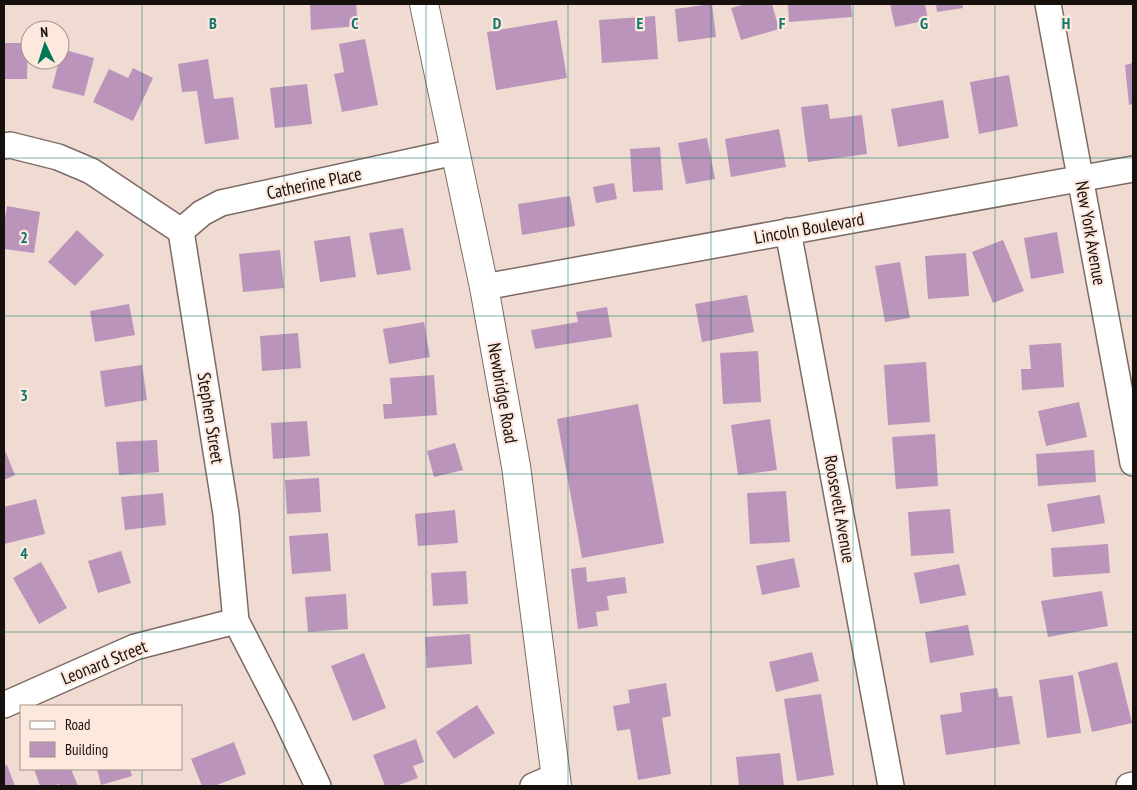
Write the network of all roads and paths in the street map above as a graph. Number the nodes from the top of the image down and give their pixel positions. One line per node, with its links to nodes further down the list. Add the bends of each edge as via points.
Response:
1 (424, 4): 4 (main road, Newbridge Road)
2 (1048, 4): 6 (street, New York Avenue)
3 (4, 146): 7 (street, via 58,157 91,171)
4 (456, 152): 7 (street, Catherine Place, via 220,203 202,213); 9 (main road, Newbridge Road)
5 (1133, 169): 6 (street, Lincoln Boulevard)
6 (1082, 178): 8 (street, Lincoln Boulevard); 10 (street, New York Avenue)
7 (181, 232): 11 (street, Stephen Street, via 226,514)
8 (788, 232): 9 (street, Lincoln Boulevard); 16 (street, Roosevelt Avenue)
9 (484, 286): 13 (main road, Newbridge Road, via 516,466)
10 (1133, 463)
11 (236, 621): 12 (street, Leonard Street, via 135,647); 15 (street, Stephen Street)
12 (5, 702)
13 (549, 783)
14 (1133, 785): 17 (street)
15 (318, 786)
16 (891, 786)
17 (1129, 786)

